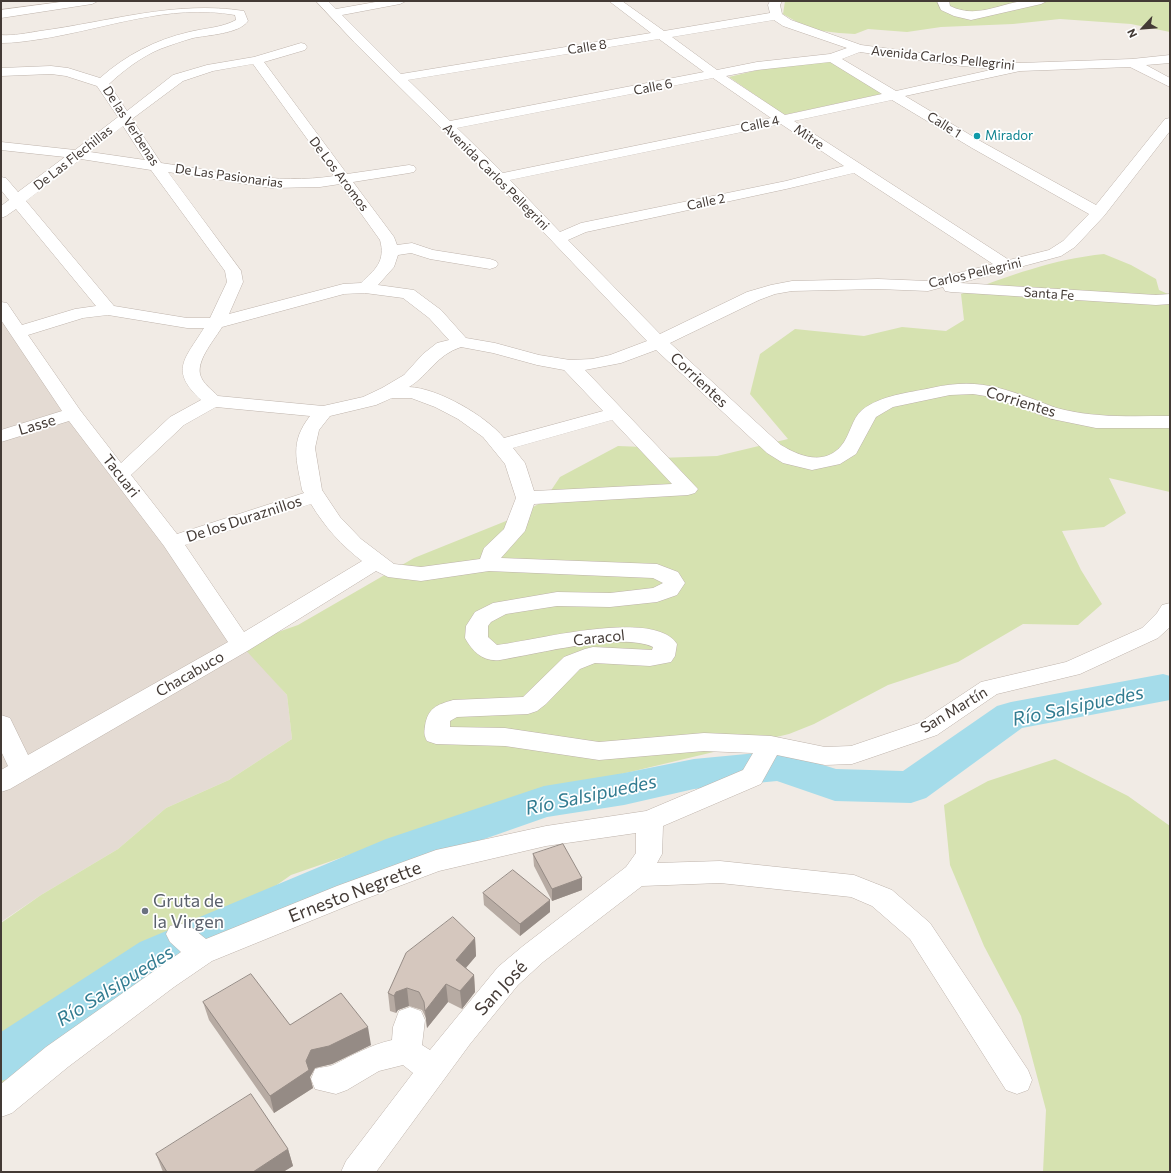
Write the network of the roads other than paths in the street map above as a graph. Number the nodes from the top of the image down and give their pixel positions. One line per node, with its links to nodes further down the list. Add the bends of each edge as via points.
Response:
1 (92, 1): 9 (street)
2 (322, 1): 8 (street, Avenida Carlos Pellegrini)
3 (400, 1): 8 (street)
4 (615, 1): 11 (street, Mitre)
5 (776, 1): 10 (street)
6 (943, 1): 7 (street, via 945,8 971,16)
7 (1041, 1)
8 (334, 13): 22 (street, Avenida Carlos Pellegrini)
9 (1, 14)
10 (776, 16): 11 (street, Calle 8); 14 (street, Avenida Carlos Pellegrini, via 787,23)
11 (661, 35): 21 (street, Mitre); 22 (street, Calle 8)
12 (1, 39): 23 (street, De las Verbenas, via 69,31 136,12 177,4 209,3 228,7 240,13 242,21 231,27 174,40 138,54 121,65)
13 (301, 47): 17 (street, De Las Flechillas)
14 (859, 48): 15 (street, Calle 6); 19 (street, Avenida Carlos Pellegrini, via 952,61)
15 (832, 58): 21 (street, Calle 6, via 757,66); 25 (street, Calle 1)
16 (1170, 59): 18 (street, Avenida Carlos Pellegrini)
17 (256, 60): 26 (street, De Las Flechillas, via 211,68 178,78); 36 (street, De Los Aromos)
18 (1132, 63): 19 (street, Avenida Carlos Pellegrini); 24 (street)
19 (1020, 67): 25 (street, Calle 4)
20 (1, 72): 23 (street, via 51,70 68,72)
21 (717, 75): 27 (street, Mitre); 29 (street, Calle 6)
22 (398, 78): 29 (street, Avenida Carlos Pellegrini)
23 (102, 83): 26 (street, De las Verbenas)
24 (1170, 83)
25 (896, 95): 27 (street, Calle 4); 40 (street, Calle 1)
26 (125, 118): 31 (street, De Las Flechillas); 32 (street, De las Verbenas)
27 (782, 120): 33 (street, Mitre); 35 (street, Calle 4)
28 (1170, 122): 40 (street, Carlos Pellegrini)
29 (447, 126): 35 (street, Avenida Carlos Pellegrini)
30 (1, 146): 31 (street, De Las Pasionarias)
31 (77, 154): 32 (street, De Las Pasionarias); 38 (street, De Las Flechillas)
32 (156, 166): 36 (street, De Las Pasionarias, via 272,184 297,185); 50 (street, De las Verbenas, via 233,270 235,282)
33 (855, 168): 41 (street, Calle 2, via 582,228); 44 (street, Mitre)
34 (409, 169): 36 (street, De Las Pasionarias)
35 (500, 178): 41 (street, Avenida Carlos Pellegrini)
36 (342, 180): 42 (street, De Los Aromos, via 388,240)
37 (1, 181): 38 (street)
38 (19, 200): 39 (street, De Las Flechillas); 49 (street)
39 (1, 213)
40 (1099, 213): 44 (street, Carlos Pellegrini, via 1069,244 1055,253)
41 (558, 239): 53 (street, Avenida Carlos Pellegrini)
42 (392, 251): 43 (street, via 412,248 430,254); 46 (street, via 388,266)
43 (490, 264)
44 (1007, 266): 45 (street, Carlos Pellegrini)
45 (928, 286): 47 (street, Santa Fe); 53 (street, Carlos Pellegrini, via 792,286 771,290 753,296)
46 (366, 288): 50 (street, via 343,289); 52 (street, via 408,294 435,314)
47 (1170, 299)
48 (1, 308): 51 (street, Tacuari)
49 (108, 310): 50 (street, via 188,323); 51 (street, via 81,313)
50 (216, 323): 56 (street, De las Verbenas, via 192,362 191,376)
51 (19, 332): 59 (street, Tacuari)
52 (460, 342): 54 (street, Carlos Pellegrini); 55 (street, via 443,346 410,379)
53 (658, 342): 54 (street, Carlos Pellegrini, via 615,359); 60 (street, Corrientes, via 774,450 790,459 812,464 833,460 849,450 868,414 887,403 950,389 973,388 996,392 1059,415 1096,422)
54 (570, 365): 58 (street)
55 (389, 392): 57 (street, via 369,401); 62 (street, via 413,393 442,403 465,415 490,433)
56 (213, 401): 57 (street); 63 (street, via 177,421)
57 (323, 412): 64 (street, Caracol, via 310,429 305,448 312,490)
58 (616, 413): 62 (street); 65 (street, via 688,489)
59 (73, 414): 61 (street, Lasse); 63 (street, Tacuari)
60 (1170, 422)
61 (1, 436)
62 (500, 445): 65 (street, via 515,463)
63 (120, 475): 66 (street, Tacuari)
64 (316, 496): 66 (street, De los Duraznillos); 67 (street, Caracol, via 332,521 353,544)
65 (526, 498): 68 (street, via 514,531 492,553)
66 (172, 542): 70 (street, Tacuari)
67 (377, 561): 68 (street, Caracol, via 388,570 421,574); 70 (street, Chacabuco)
68 (489, 564): 72 (street, Caracol, via 657,571 670,577 674,583 669,590 657,594 610,600 557,599 502,608 483,617 477,626 476,638 482,646 492,652 536,648 589,637 622,634 658,638 665,644 663,656 650,658 593,655 572,663 528,705 453,708 439,716 436,735 505,737 599,751 704,742)
69 (1170, 610): 72 (street, San Martín, via 1167,618 1150,633 1072,668 989,688 928,729 852,754 825,756)
70 (241, 645): 73 (street, Chacabuco)
71 (1, 724): 73 (street)
72 (770, 745): 75 (street, Ernesto Negrette, via 752,777)
73 (22, 770): 74 (street, Chacabuco)
74 (1, 782)
75 (650, 821): 76 (street, San José, via 649,854); 78 (street, Ernesto Negrette, via 546,836 436,861)
76 (636, 875): 81 (street, San José, via 508,976); 83 (street, via 720,872 854,886 882,898 920,931)
77 (180, 934): 78 (street)
78 (202, 953): 84 (street, Ernesto Negrette, via 57,1056)
79 (410, 1020): 80 (street)
80 (407, 1052): 81 (street); 82 (street, via 384,1055 356,1065 336,1080)
81 (431, 1071): 85 (street, San José)
82 (326, 1079)
83 (1016, 1080)
84 (1, 1104)
85 (357, 1172)

